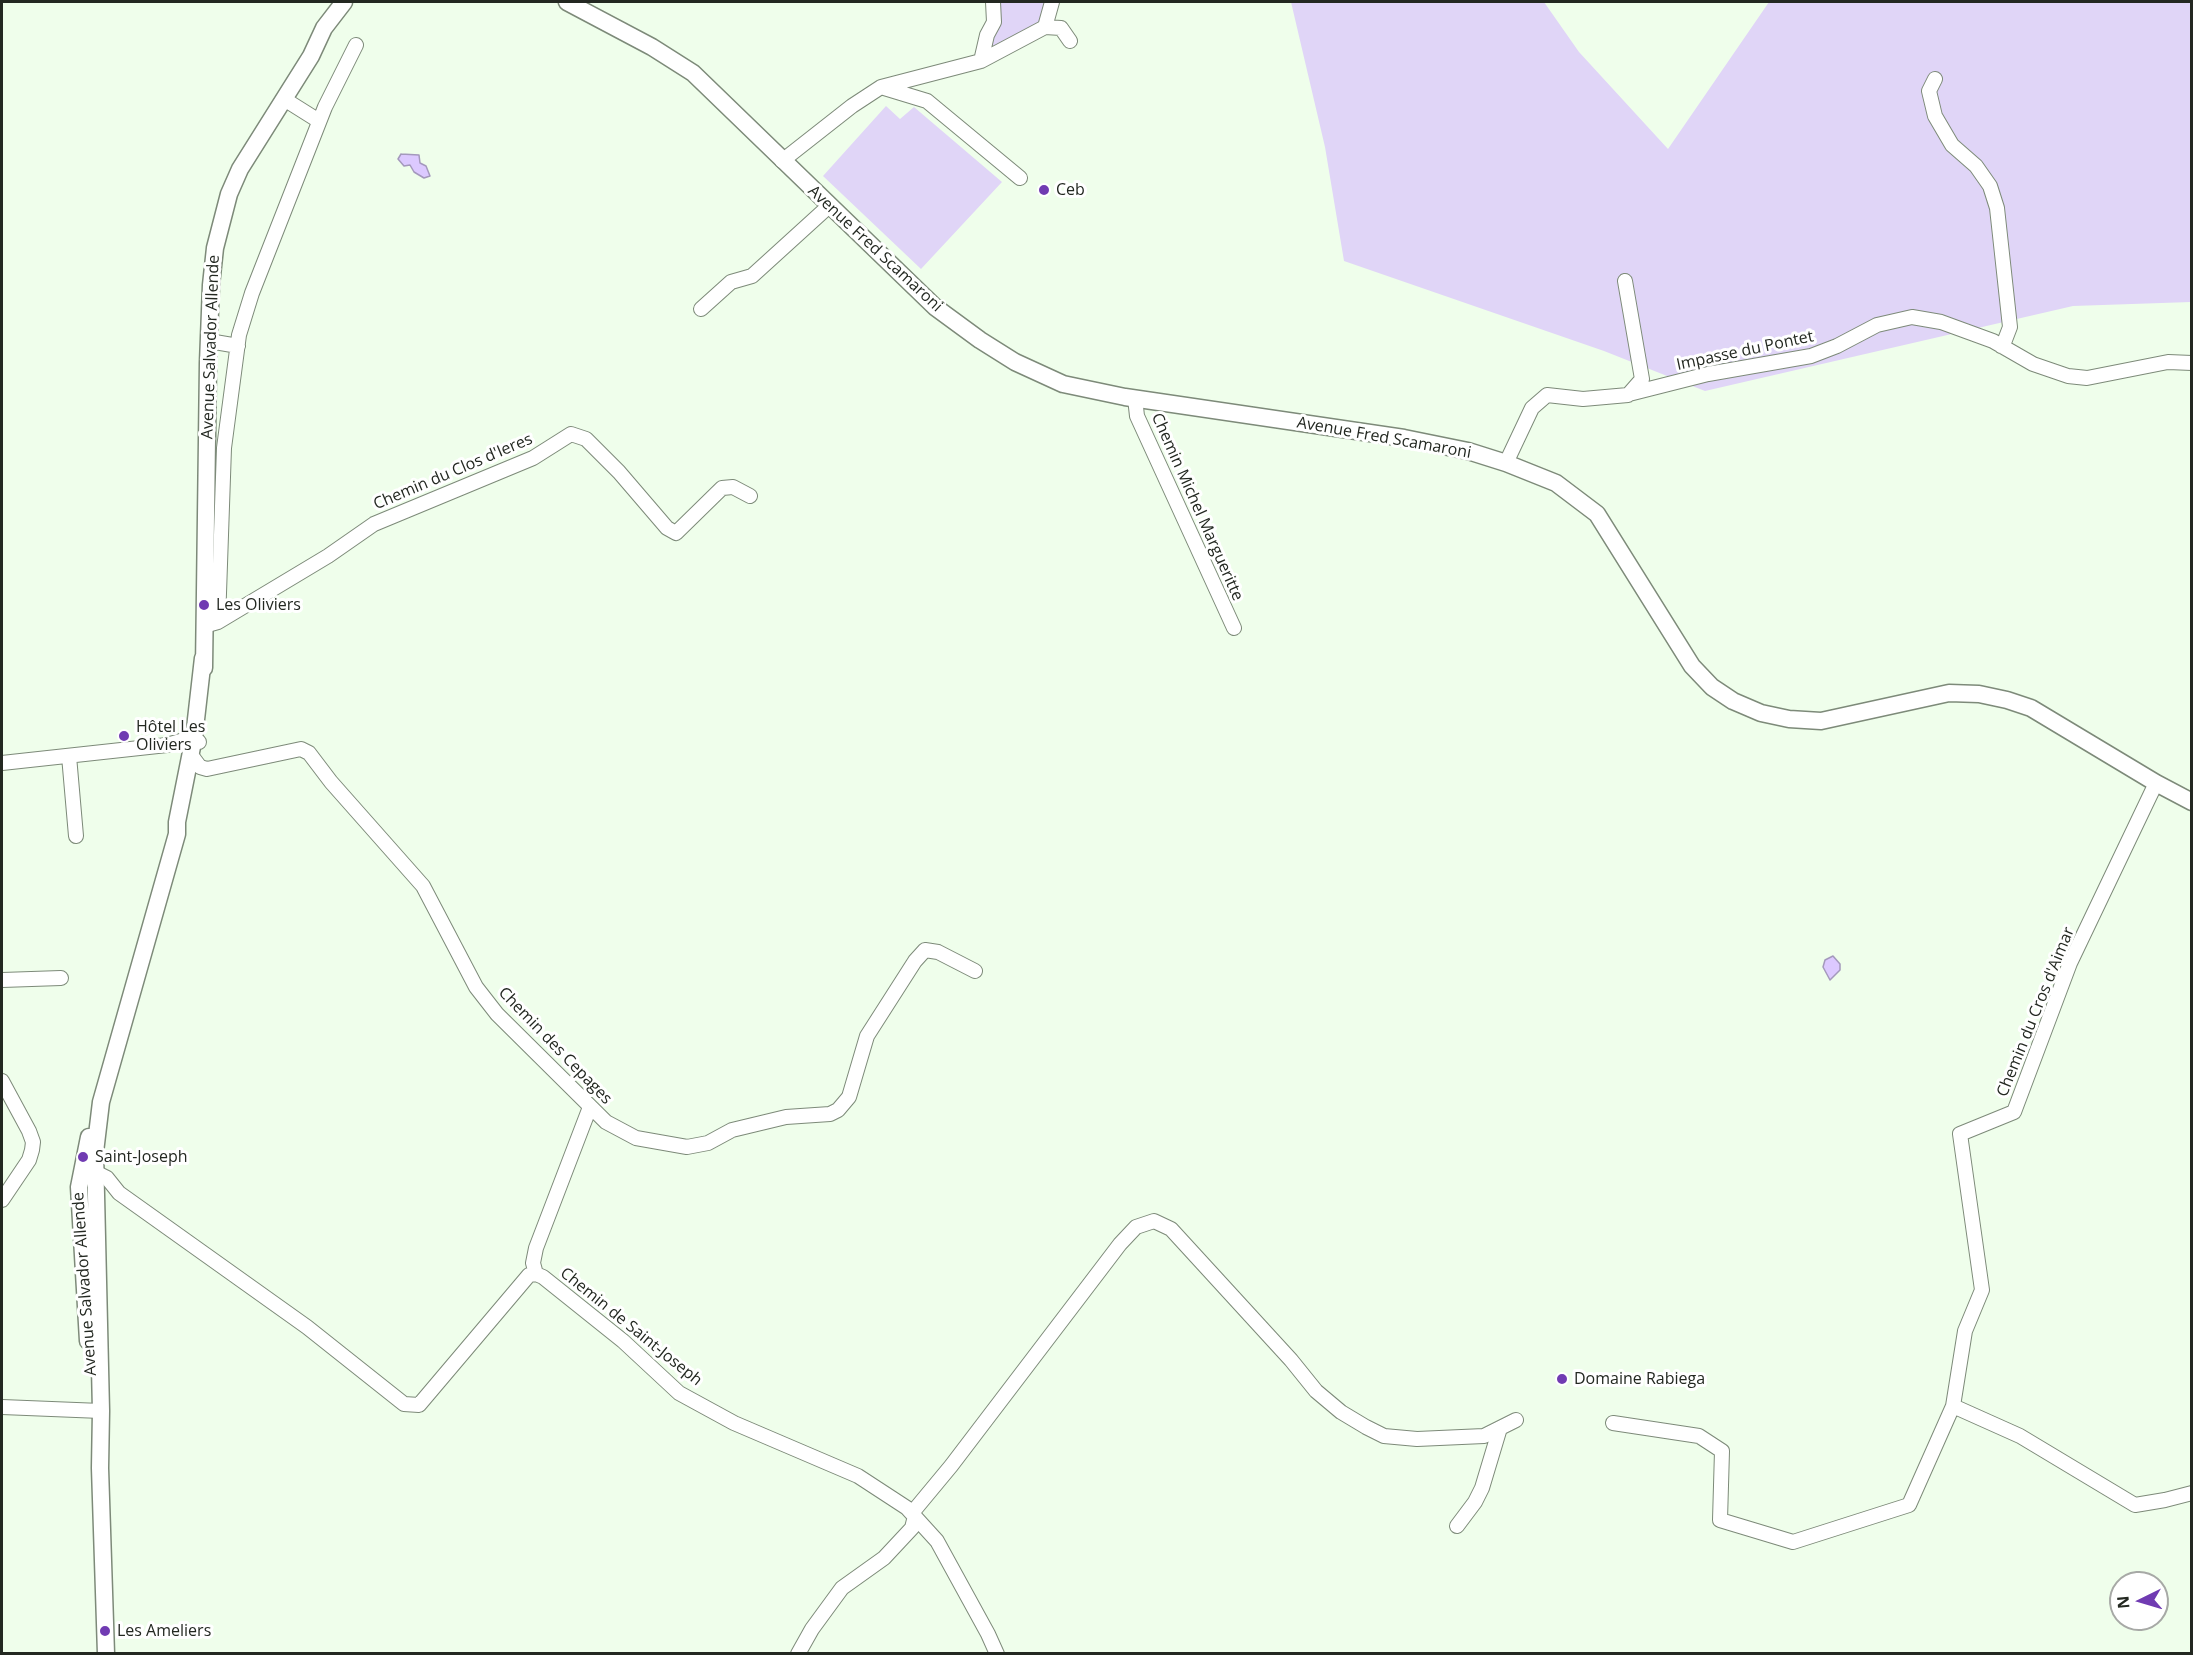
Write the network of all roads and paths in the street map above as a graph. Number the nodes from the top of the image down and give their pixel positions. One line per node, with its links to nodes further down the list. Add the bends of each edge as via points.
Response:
1 (324, 2): 7 (main road, Avenue Salvador Allende)
2 (344, 2): 7 (main road, Avenue Salvador Allende)
3 (567, 2): 15 (main road, Avenue Fred Scamaroni, via 693,73)
4 (993, 2): 10 (street, via 994,22)
5 (1052, 2): 6 (street)
6 (1045, 27): 8 (street, via 1061,28); 10 (street)
7 (324, 28): 13 (main road, Avenue Salvador Allende)
8 (1070, 41)
9 (356, 45): 14 (street)
10 (981, 61): 12 (street)
11 (1935, 79): 22 (street, via 1929,91 1935,116 1952,145 1976,166 1990,186 1997,208 2010,327)
12 (881, 87): 15 (street); 16 (street, via 927,101)
13 (284, 99): 14 (street); 20 (main road, Avenue Salvador Allende, via 255,143 229,194 214,248)
14 (320, 121): 21 (street, via 252,294)
15 (782, 161): 17 (main road, Avenue Fred Scamaroni)
16 (1020, 178)
17 (829, 206): 19 (street, via 752,276 731,282); 25 (main road, Avenue Fred Scamaroni, via 935,307 1015,362 1063,384)
18 (1625, 281): 24 (street, via 1642,379)
19 (701, 309)
20 (209, 341): 21 (street); 28 (main road, Avenue Salvador Allende)
21 (238, 346): 28 (street, via 224,448)
22 (2001, 346): 23 (street, Impasse du Pontet, via 2033,364 2087,378 2168,362); 24 (street, Impasse du Pontet, via 1941,322 1912,317 1877,325 1811,356 1708,374)
23 (2192, 363)
24 (1629, 394): 26 (street, Impasse du Pontet, via 1582,399 1547,395 1532,408)
25 (1135, 398): 26 (main road, Avenue Fred Scamaroni, via 1404,438); 29 (street, Chemin Michel Margueritte, via 1137,416)
26 (1506, 463): 33 (main road, Avenue Fred Scamaroni, via 1556,483 1597,514 1692,666 1733,702 1770,715 1821,721 1949,693 1979,694 2031,708)
27 (750, 496): 28 (street, Chemin du Clos d'Ieres, via 733,487 722,488 676,533 667,528 586,439 571,434 533,458 374,524 328,556)
28 (211, 624): 30 (main road, Avenue Salvador Allende, via 203,658)
29 (1234, 628)
30 (197, 751): 31 (street, Chemin des Cepages, via 167,745); 35 (main road, Avenue Salvador Allende); 35 (main road, Avenue Salvador Allende, via 195,784 184,824); 42 (street, Chemin des Cepages, via 207,770 301,749 309,753 423,886 476,987 496,1014)
31 (69, 756): 32 (street, Chemin des Cepages); 36 (street)
32 (2, 763)
33 (2156, 783): 34 (main road, Avenue Fred Scamaroni); 47 (street, Chemin du Cros d'Aimar, via 2070,963 2014,1112 1960,1134 1982,1290 1965,1331)
34 (2192, 802)
35 (177, 834): 41 (main road, Avenue Salvador Allende)
36 (76, 836)
37 (975, 971): 42 (street, Chemin des Cepages, via 926,950 867,1036 849,1097 830,1114 786,1117 732,1130 708,1143 687,1147 636,1138 606,1122)
38 (62, 978): 39 (street)
39 (2, 980)
40 (2, 1081): 45 (street, via 33,1142 29,1160)
41 (101, 1102): 43 (main road, Avenue Salvador Allende); 44 (main road, Avenue Salvador Allende)
42 (590, 1107): 46 (street, via 536,1248)
43 (89, 1136): 44 (street, via 88,1167); 49 (main road, Avenue Salvador Allende, via 79,1187)
44 (94, 1172): 46 (street, Chemin de Saint-Joseph, via 307,1327 404,1404 419,1405 529,1275); 49 (main road, Avenue Salvador Allende)
45 (2, 1200)
46 (536, 1274): 54 (street, Chemin de Saint-Joseph, via 623,1341 679,1393 734,1423 858,1476)
47 (1953, 1406): 51 (street, Chemin du Cros d'Aimar, via 1909,1505 1792,1542 1720,1520 1722,1451 1699,1436); 53 (street, via 2020,1436 2135,1505)
48 (2, 1407): 49 (street)
49 (97, 1411): 56 (main road, Avenue Salvador Allende)
50 (1516, 1420): 52 (street)
51 (1613, 1424)
52 (1500, 1428): 54 (street, via 1484,1436 1417,1438 1384,1436 1366,1427 1316,1391 1171,1229 1154,1221 1136,1227 1120,1244); 55 (street, via 1482,1488)
53 (2192, 1493)
54 (913, 1515): 57 (street, via 912,1528 884,1558 842,1588); 58 (street, Chemin de Saint-Joseph, via 938,1541)
55 (1457, 1526)
56 (106, 1653)
57 (798, 1653)
58 (997, 1653)

